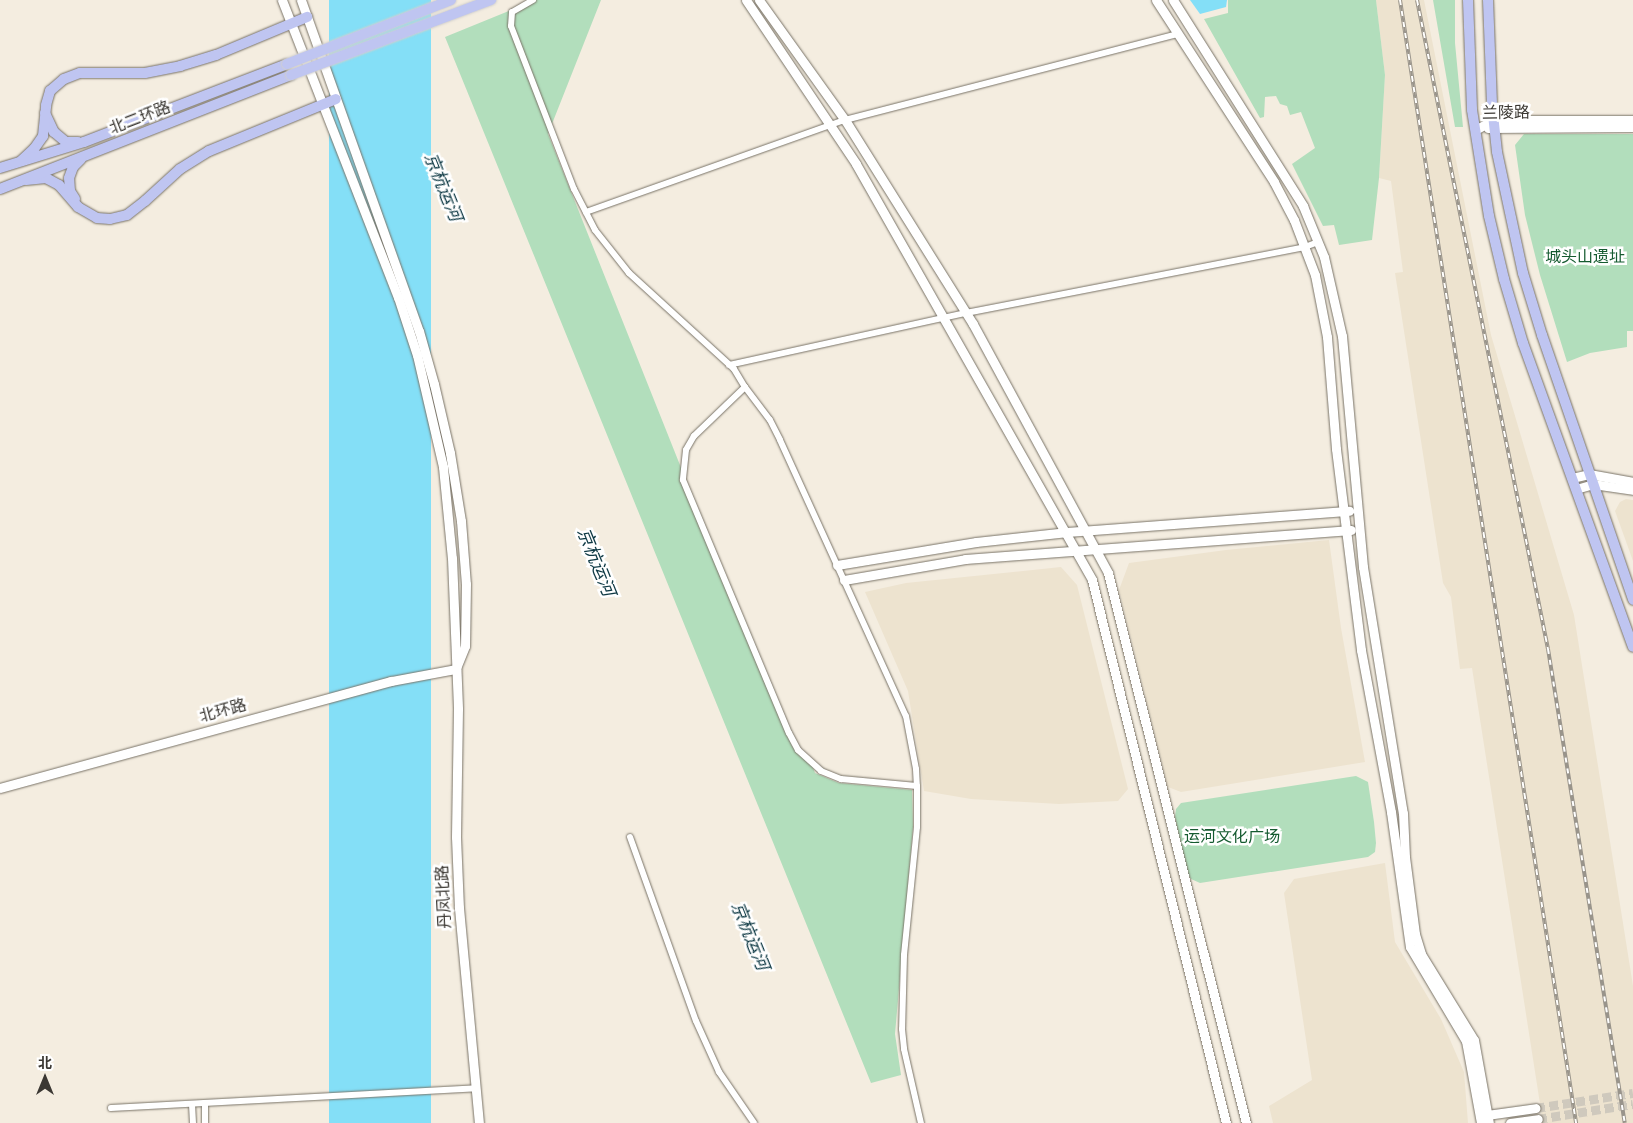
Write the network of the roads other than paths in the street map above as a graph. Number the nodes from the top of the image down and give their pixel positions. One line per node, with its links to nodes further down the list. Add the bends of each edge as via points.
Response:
1 (282, 0): 13 (street, 丹凤北路)
2 (301, 0): 12 (street)
3 (451, 0): 24 (main road, 北二环路, bridge)
4 (491, 0): 25 (main road, 北二环路, bridge)
5 (533, 0): 31 (street, via 512,12 510,26 574,190)
6 (746, 0): 21 (street)
7 (759, 0): 18 (street)
8 (1156, 0): 14 (street)
9 (1173, 0): 32 (street, via 1303,206)
10 (1468, 0): 23 (main road)
11 (1488, 0): 20 (main road)
12 (307, 17): 13 (main road); 15 (street)
13 (291, 24): 16 (street, 丹凤北路); 17 (main road, via 180,66 146,73 80,73 64,79 50,91)
14 (1178, 34): 18 (street); 33 (street, via 1274,182)
15 (336, 99): 16 (main road); 55 (street, via 419,331 450,452 461,521 466,584 465,646)
16 (323, 104): 30 (main road, via 209,151 180,169 146,202 127,215 97,218); 55 (street, 丹凤北路, via 398,297 430,406 444,476 452,558)
17 (45, 112): 24 (main road, via 54,132 66,142); 26 (main road, via 43,136)
18 (845, 120): 21 (street); 34 (street)
19 (1633, 120): 20 (street, 兰陵路)
20 (1494, 124): 22 (street, 兰陵路); 23 (street, 兰陵路); 39 (main road, via 1523,273)
21 (829, 126): 31 (street); 35 (street, via 856,164)
22 (1633, 127)
23 (1475, 130): 38 (main road, via 1489,216 1504,279 1523,343)
24 (84, 142): 26 (main road, 北二环路)
25 (85, 155): 28 (main road, 北二环路); 30 (main road, via 73,167 69,178 70,190)
26 (21, 161): 27 (main road, 北二环路)
27 (0, 168)
28 (26, 180): 29 (main road, 北二环路); 30 (main road, via 46,178 59,185)
29 (0, 189)
30 (78, 206)
31 (586, 212): 36 (street, via 595,230 629,273)
32 (1318, 242): 33 (street); 43 (street, via 1342,336)
33 (1305, 247): 34 (street); 44 (street, via 1315,275 1327,337)
34 (966, 313): 35 (street); 46 (street)
35 (943, 318): 36 (street); 48 (street)
36 (729, 365): 37 (street)
37 (745, 387): 51 (street, via 770,420); 56 (street, via 694,436 686,450 683,480 770,690 798,750 821,771 840,779)
38 (1572, 478): 39 (street); 41 (main road)
39 (1591, 479): 40 (street); 41 (street); 42 (street); 53 (main road)
40 (1633, 482)
41 (1576, 489): 54 (main road)
42 (1633, 490)
43 (1357, 510): 44 (street); 45 (street)
44 (1344, 512): 46 (street); 47 (street)
45 (1359, 529): 47 (street); 65 (street, via 1402,813 1415,934 1421,954 1474,1040)
46 (1084, 530): 48 (street); 49 (street)
47 (1346, 530): 49 (street); 65 (street, via 1361,650 1391,812 1410,947 1466,1041)
48 (1066, 532): 50 (street); 51 (street, via 976,542)
49 (1094, 548): 50 (street); 72 (street, via 1108,573)
50 (1076, 550): 52 (street, via 966,559); 71 (street, via 1092,580)
51 (837, 565): 52 (street)
52 (844, 580): 56 (street, via 906,716)
53 (1633, 600)
54 (1633, 647)
55 (456, 668): 57 (street, 北环路, via 391,681); 59 (street, 丹凤北路, via 459,908)
56 (916, 786): 70 (street, via 917,826 904,955 902,1029)
57 (0, 788)
58 (630, 837): 69 (street, via 696,1021 719,1072)
59 (476, 1088): 60 (street); 68 (street, 丹凤北路)
60 (205, 1103): 61 (street); 67 (street)
61 (192, 1104): 62 (street); 66 (street)
62 (111, 1108)
63 (1536, 1108): 65 (street)
64 (1538, 1119): 73 (street)
65 (1484, 1121)
66 (193, 1123)
67 (205, 1123)
68 (479, 1123)
69 (754, 1123)
70 (921, 1123)
71 (1226, 1123)
72 (1246, 1123)
73 (1510, 1123)

